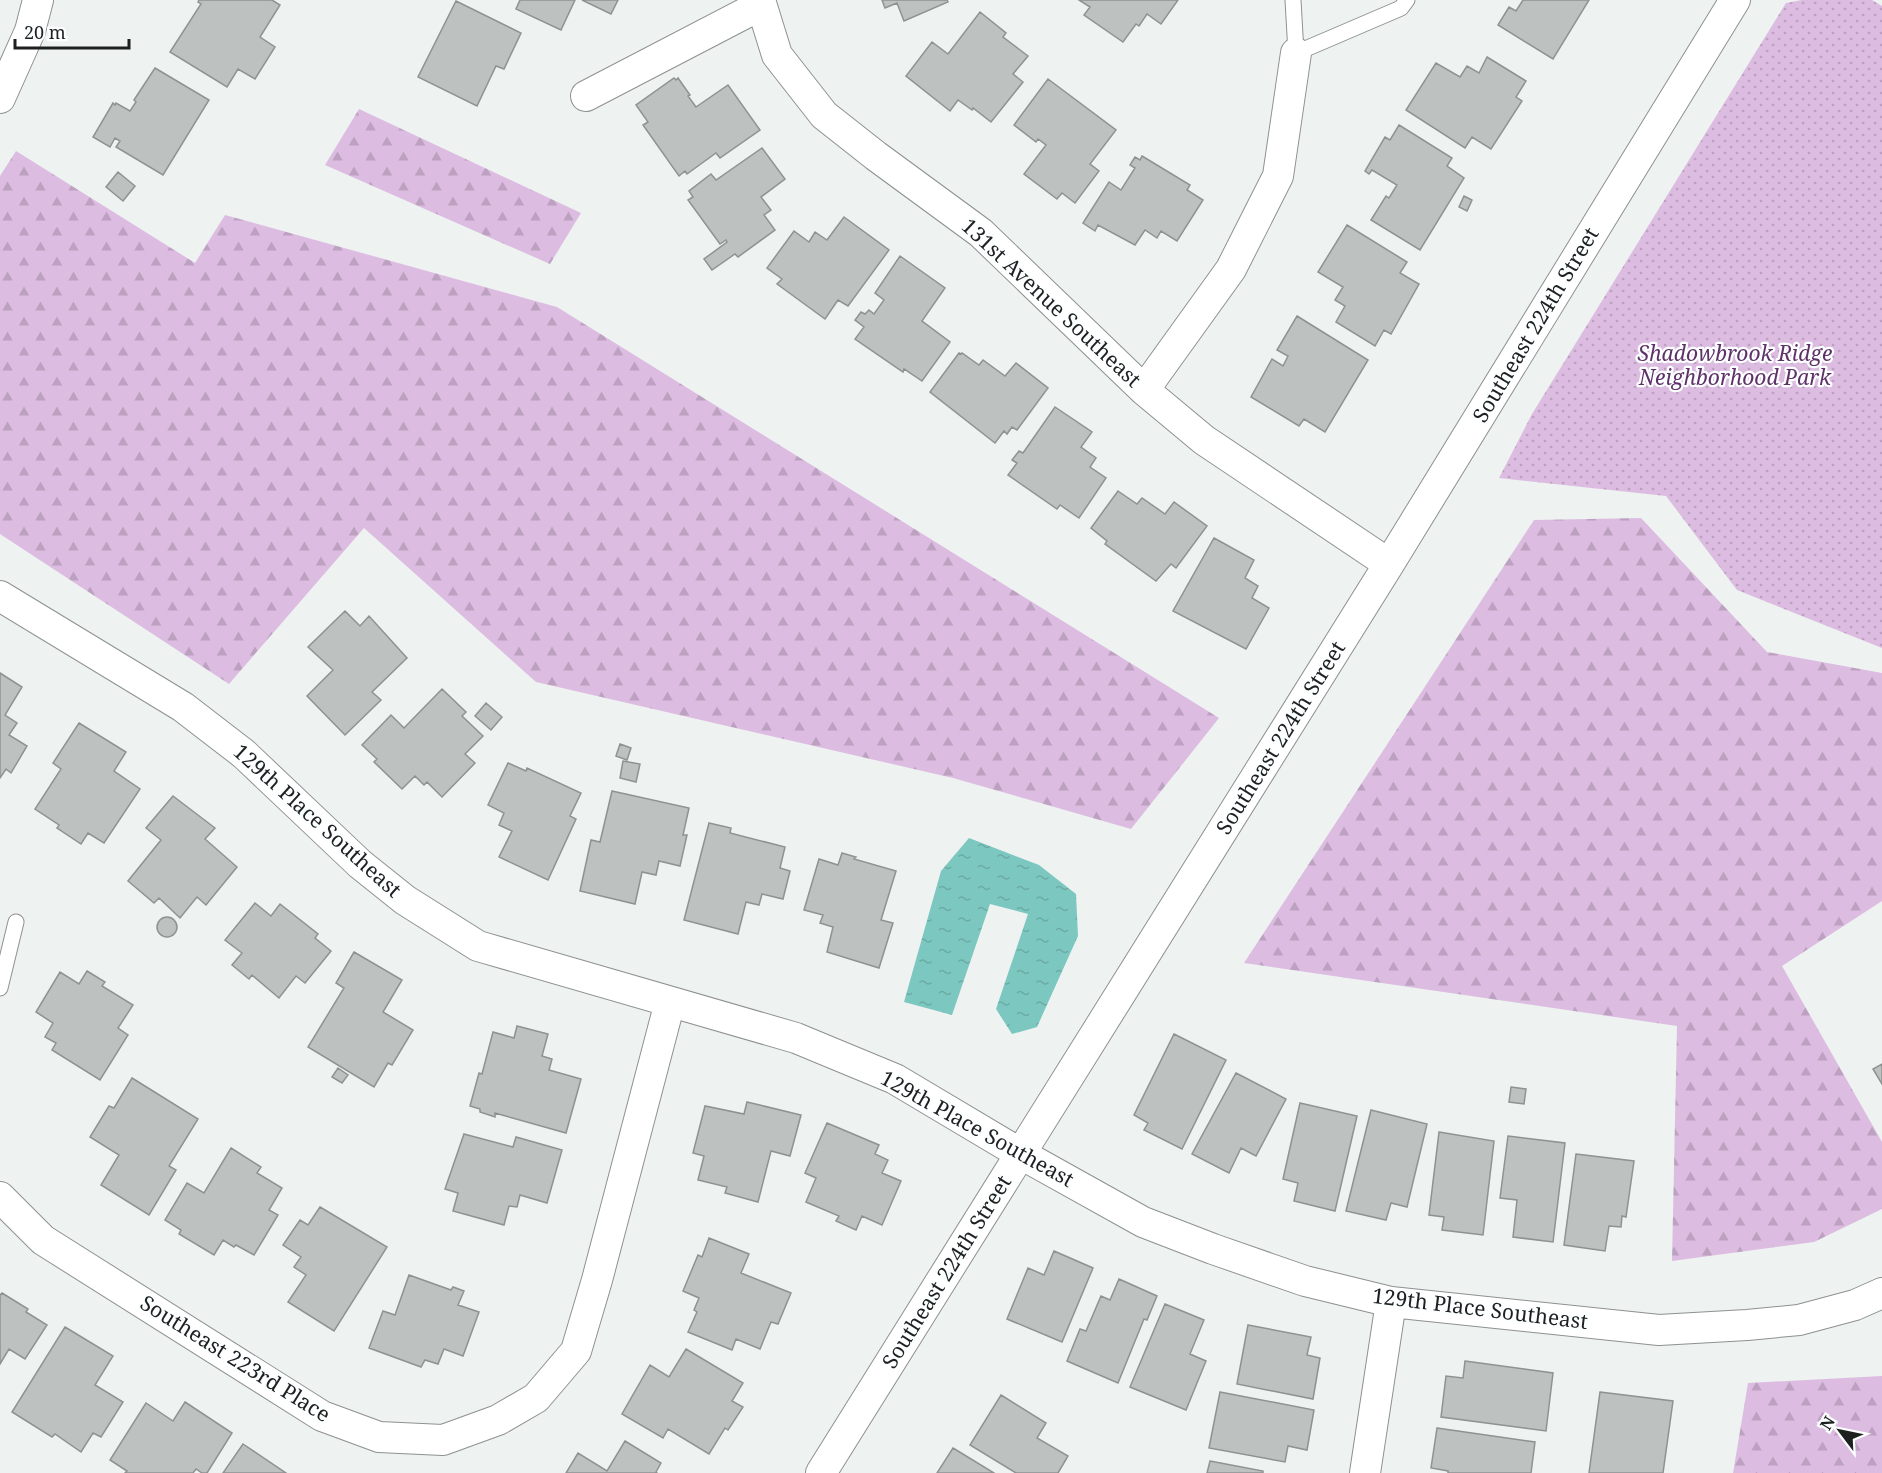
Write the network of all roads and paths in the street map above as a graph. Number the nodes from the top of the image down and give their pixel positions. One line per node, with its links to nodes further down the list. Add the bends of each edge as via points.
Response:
1 (38, 0): 8 (street, via 30,31)
2 (1293, 0): 6 (lane)
3 (1407, 0): 6 (lane, via 1401,8)
4 (1735, 0): 10 (street, Southeast 224th Street)
5 (761, 2): 7 (street); 9 (street, 131st Avenue Southeast, via 777,55 824,115 981,232)
6 (1296, 53): 9 (street, via 1278,177 1231,269)
7 (586, 96)
8 (0, 98)
9 (1144, 390): 10 (street, 131st Avenue Southeast, via 1204,440)
10 (1389, 564): 15 (street, Southeast 224th Street)
11 (0, 596): 14 (street, 129th Place Southeast, via 183,706 244,754 387,886 478,946)
12 (16, 922): 13 (lane)
13 (0, 988)
14 (670, 1002): 15 (street, 129th Place Southeast, via 796,1038 895,1079); 16 (street, Southeast 223rd Place, via 576,1351 537,1398 498,1420 443,1440 379,1437 322,1416 43,1240)
15 (1021, 1154): 18 (street, 129th Place Southeast, via 1143,1222 1305,1281); 19 (street, Southeast 224th Street)
16 (0, 1197)
17 (1882, 1293): 18 (street, 129th Place Southeast, via 1800,1320 1659,1330)
18 (1391, 1302): 20 (street)
19 (821, 1473)
20 (1365, 1473)

